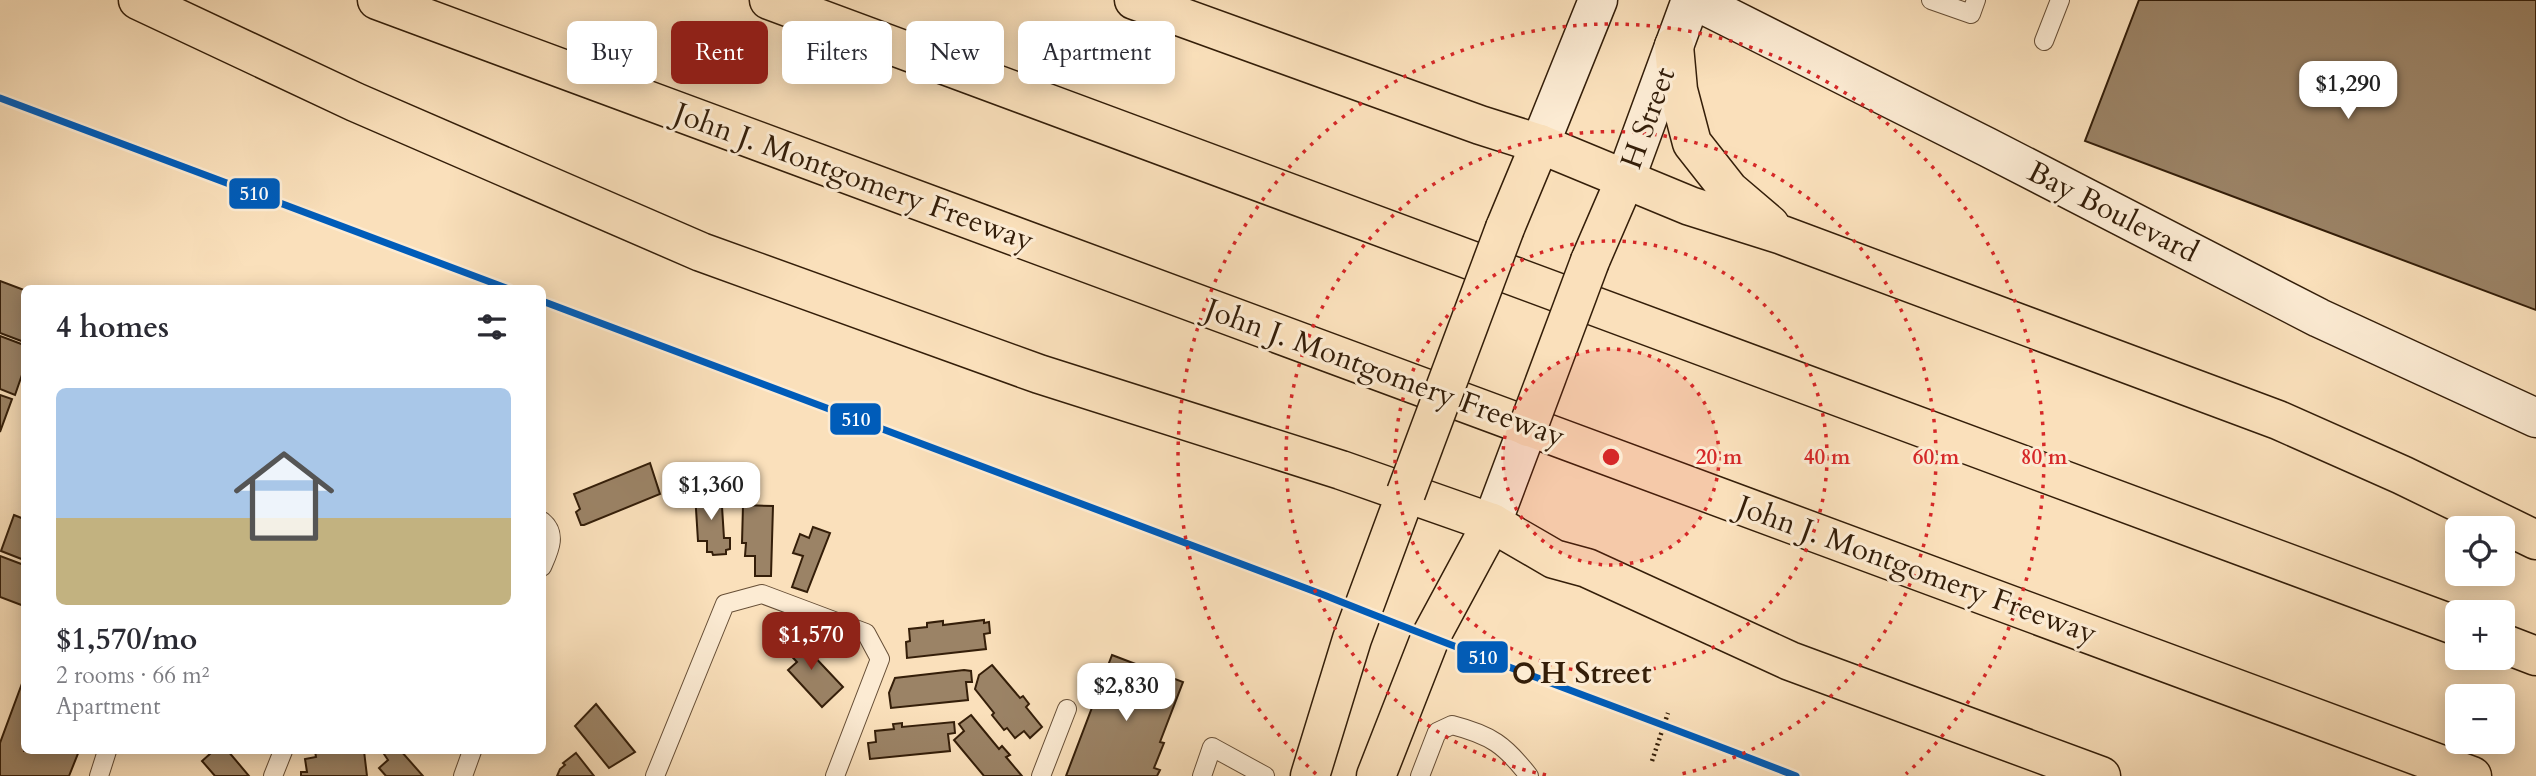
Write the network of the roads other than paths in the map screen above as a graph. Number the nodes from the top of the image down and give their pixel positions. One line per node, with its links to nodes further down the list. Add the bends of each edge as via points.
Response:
1 (138, 0): 17 (main road, via 355,102 701,252 1039,374)
2 (377, 0): 42 (main road, John J. Montgomery Freeway)
3 (769, 0): 22 (main road)
4 (1133, 0): 12 (main road)
5 (1598, 0): 12 (street)
6 (1692, 0): 11 (street, H Street); 15 (street, Bay Boulevard, via 2319,318)
7 (1931, 0): 8 (lane, via 1971,14)
8 (1976, 0)
9 (2060, 0): 10 (lane)
10 (2044, 41)
11 (1674, 46): 13 (street, H Street); 14 (main road, via 1678,90 1692,143 1729,190)
12 (1540, 144): 13 (main road); 17 (main road, bridge)
13 (1625, 180): 14 (main road); 16 (main road, H Street, bridge)
14 (1782, 235): 20 (main road, via 2278,420)
15 (2536, 418)
16 (1528, 427): 18 (street, H Street)
17 (1406, 493): 18 (main road); 37 (main road, via 1352,639)
18 (1493, 520): 38 (main road, H Street, via 1430,638); 41 (main road, via 1554,559 1587,568 1790,661)
19 (546, 523): 21 (lane, via 552,541)
20 (2536, 540)
21 (546, 557)
22 (2445, 622)
23 (2515, 648): 24 (main road)
24 (2536, 656)
25 (1067, 709): 34 (lane)
26 (106, 754): 29 (lane)
27 (282, 754): 30 (lane)
28 (471, 754): 31 (lane)
29 (99, 776)
30 (273, 776)
31 (463, 776)
32 (655, 776): 33 (lane, via 725,604 762,594 866,634 880,659)
33 (835, 776)
34 (1041, 776)
35 (1202, 776): 36 (lane, via 1212,747)
36 (1265, 776)
37 (1310, 776)
38 (1376, 776)
39 (1420, 776): 40 (lane, via 1437,732 1452,725 1478,732 1509,751)
40 (1529, 776)
41 (2101, 776)
42 (2472, 776)

